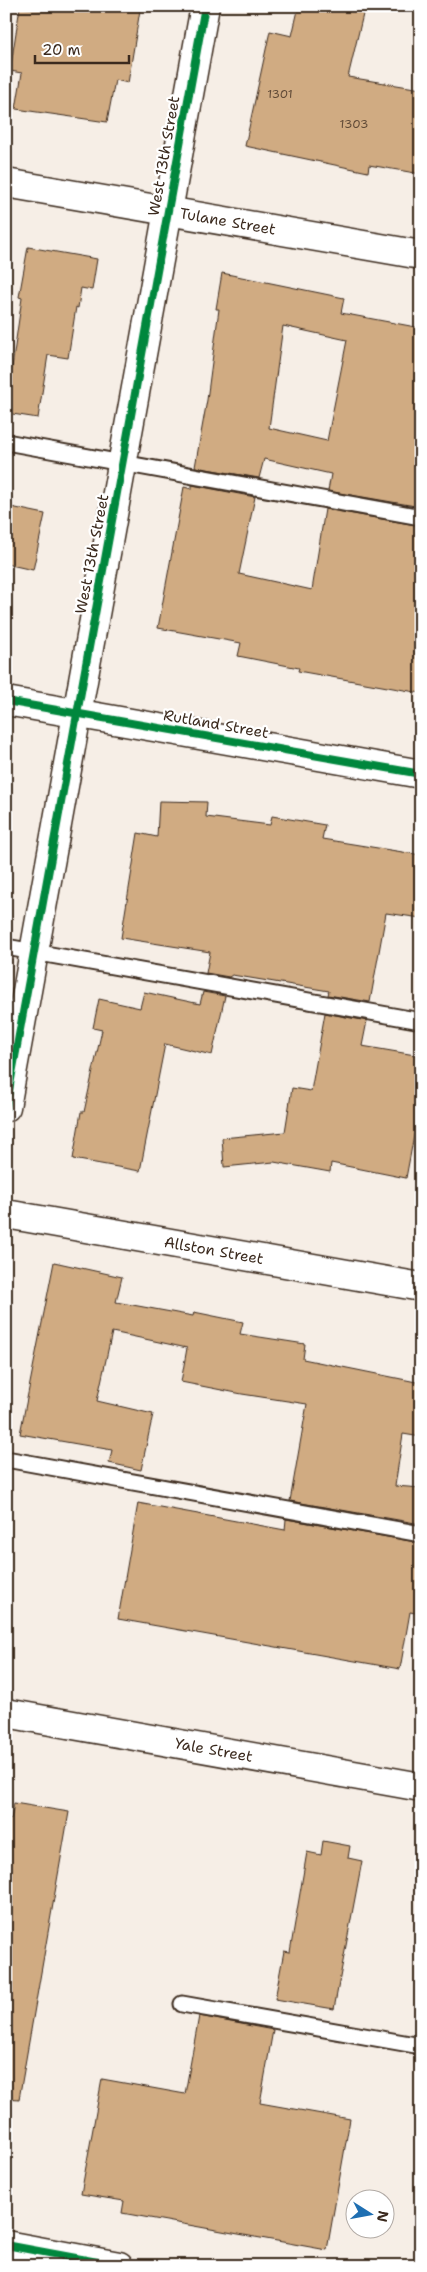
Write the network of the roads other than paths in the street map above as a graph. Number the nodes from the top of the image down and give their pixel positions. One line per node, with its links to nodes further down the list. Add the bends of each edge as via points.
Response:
1 (205, 6): 3 (street, West 13th Street)
2 (6, 183): 3 (street, Tulane Street)
3 (168, 211): 4 (street, Tulane Street); 6 (street, West 13th Street)
4 (421, 255)
5 (6, 442): 6 (lane)
6 (124, 463): 7 (lane); 9 (street, West 13th Street)
7 (421, 517)
8 (6, 701): 9 (street, Rutland Street)
9 (76, 713): 10 (street, Rutland Street); 12 (street, West 13th Street)
10 (421, 774)
11 (6, 948): 12 (lane)
12 (34, 952): 13 (lane); 14 (street, West 13th Street)
13 (421, 1020)
14 (6, 1107)
15 (6, 1214): 16 (street, Allston Street)
16 (421, 1287)
17 (6, 1459): 18 (lane)
18 (421, 1534)
19 (6, 1713): 20 (street, Yale Street)
20 (421, 1787)
21 (182, 2004): 22 (lane)
22 (421, 2046)
23 (6, 2245): 24 (street)
24 (119, 2266)

